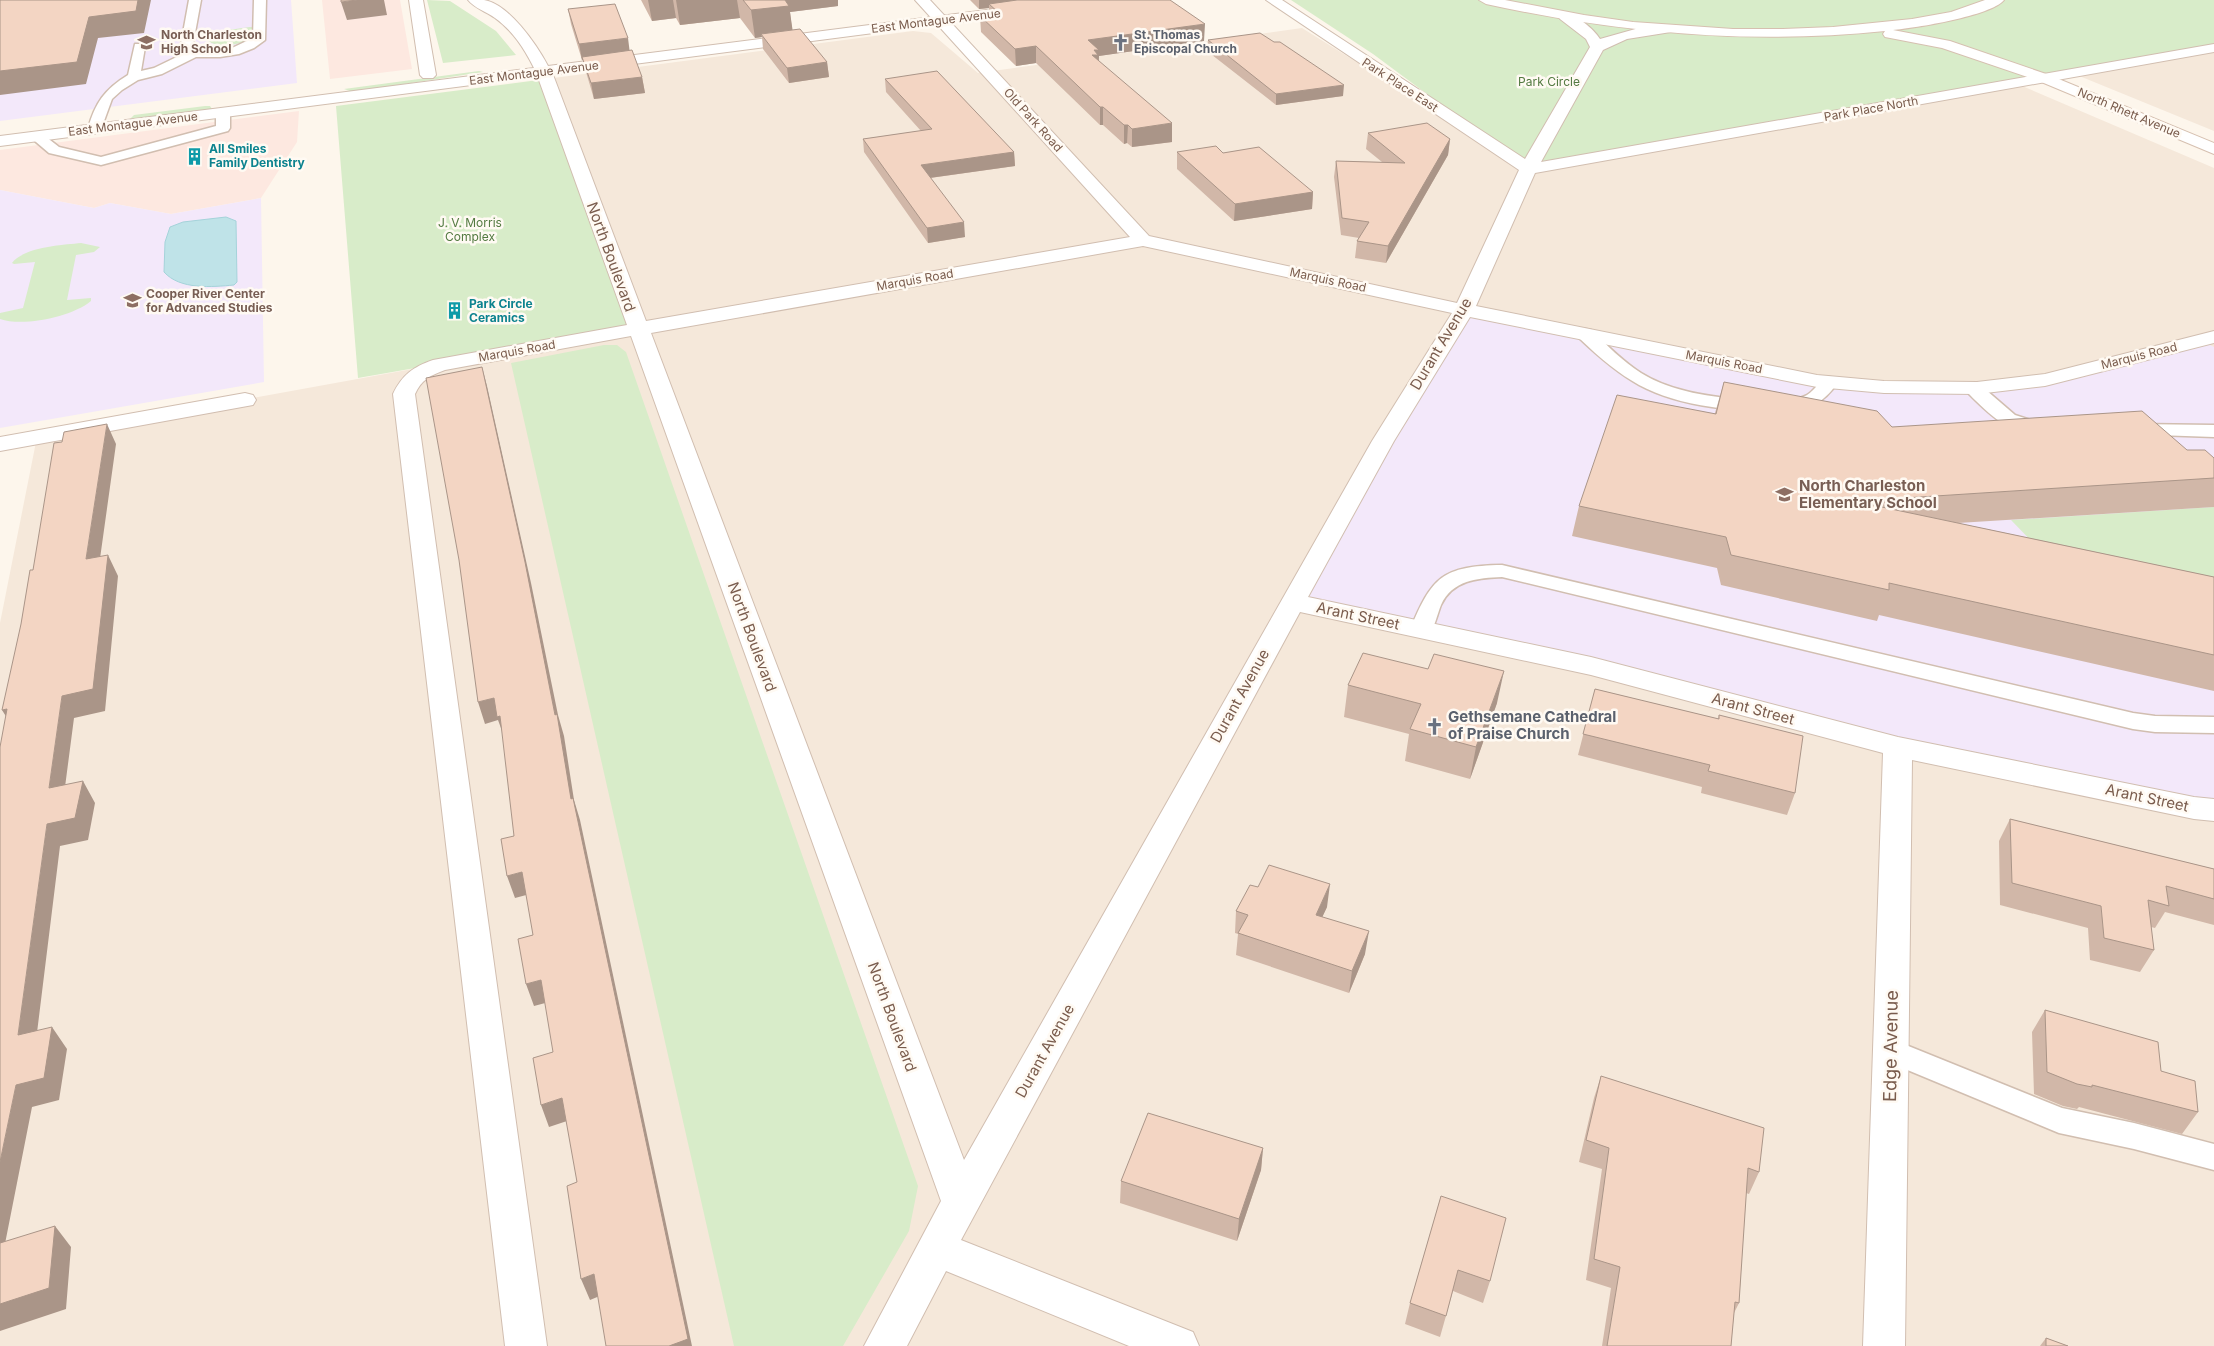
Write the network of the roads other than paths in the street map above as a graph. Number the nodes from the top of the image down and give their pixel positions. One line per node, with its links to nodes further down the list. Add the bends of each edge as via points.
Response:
1 (195, 0): 19 (lane, via 187,44)
2 (260, 0): 19 (lane, via 259,40 241,51)
3 (416, 0): 21 (street)
4 (475, 0): 20 (street, North Boulevard, via 502,15 522,34)
5 (922, 0): 12 (street, Old Park Road)
6 (1024, 0): 12 (street, East Montague Avenue)
7 (1098, 0): 12 (street, East Montague Avenue)
8 (1273, 0): 32 (street, Park Place East)
9 (1486, 0): 13 (street)
10 (1997, 0): 11 (street)
11 (1956, 15): 15 (street); 23 (street, North Rhett Avenue, via 1958,26 1977,42 2011,57)
12 (938, 16): 20 (street, East Montague Avenue); 33 (street, Old Park Road)
13 (1565, 16): 14 (street); 17 (street, via 1592,37)
14 (1666, 29): 15 (street, via 1763,34); 17 (street, via 1610,38)
15 (1854, 31): 23 (street, North Rhett Avenue, via 1945,44)
16 (139, 47): 22 (lane)
17 (1597, 47): 32 (street, Durant Avenue)
18 (2214, 48): 23 (street, Park Place North)
19 (194, 54): 22 (lane, via 158,71)
20 (541, 66): 21 (street, East Montague Avenue); 24 (street, East Montague Avenue); 35 (street, North Boulevard)
21 (428, 75): 26 (street, East Montague Avenue)
22 (134, 77): 26 (lane, via 120,84 104,99)
23 (2044, 78): 31 (street, North Rhett Avenue); 32 (street, Park Place North)
24 (223, 113): 25 (street, East Montague Avenue); 30 (lane, via 223,128)
25 (161, 120): 26 (street, East Montague Avenue); 30 (lane)
26 (97, 123): 27 (street, East Montague Avenue); 28 (street, East Montague Avenue)
27 (0, 130)
28 (36, 136): 29 (street, East Montague Avenue); 30 (lane, via 54,150 101,162)
29 (0, 141)
30 (157, 145)
31 (2214, 149)
32 (1528, 169): 34 (street, Durant Avenue)
33 (1143, 240): 34 (street, Marquis Road); 35 (street, Marquis Road)
34 (1464, 310): 36 (street, Marquis Road); 45 (street, Durant Avenue, via 1383,441)
35 (638, 329): 52 (street, North Boulevard); 54 (street, Marquis Road, via 440,364 420,372 409,382 404,394)
36 (1585, 334): 38 (street, Marquis Road); 38 (lane, via 1613,361 1642,381 1660,389 1718,402 1754,407 1798,405 1821,395)
37 (2210, 342): 39 (street, Marquis Road, via 2045,380)
38 (1829, 382): 39 (street, Marquis Road, via 1884,387)
39 (1973, 388): 41 (lane, via 2010,421 2029,428)
40 (245, 400): 44 (street)
41 (2053, 429)
42 (2117, 430): 43 (lane)
43 (2214, 431)
44 (0, 444)
45 (1292, 602): 46 (street, Arant Street); 52 (street, Durant Avenue)
46 (1421, 630): 47 (lane, via 1437,593 1447,583 1467,575 1502,571 2123,719 2155,724); 48 (street, Arant Street, via 1590,666)
47 (2214, 725)
48 (1898, 746): 49 (street, Arant Street); 50 (street, Edge Avenue)
49 (2214, 810)
50 (1891, 1051): 51 (lane, via 2059,1120); 57 (street, Edge Avenue)
51 (2214, 1157)
52 (961, 1202): 53 (street, Durant Avenue)
53 (938, 1249): 55 (street, Durant Avenue); 56 (street)
54 (526, 1346)
55 (885, 1346)
56 (1178, 1346)
57 (1884, 1346)

